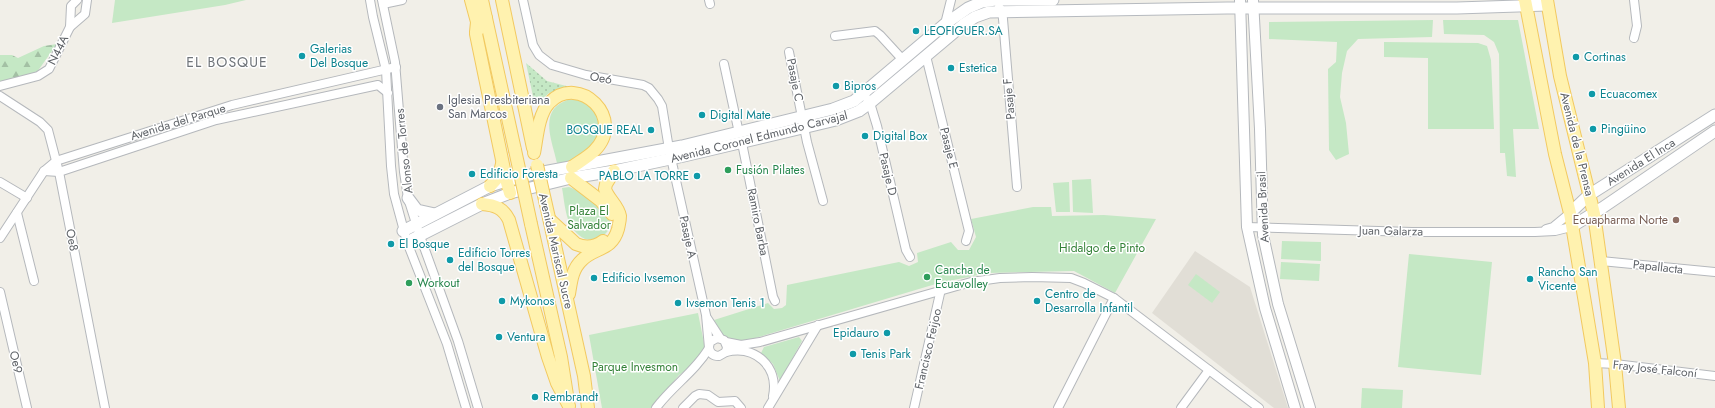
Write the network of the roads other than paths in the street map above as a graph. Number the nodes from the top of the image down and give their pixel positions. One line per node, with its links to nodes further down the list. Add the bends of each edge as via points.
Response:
1 (77, 0): 21 (street, N44A, via 71,6)
2 (87, 0): 21 (street, N44A, via 85,14)
3 (370, 0): 30 (street, Alonso de Torres)
4 (402, 0): 12 (street, Alonso de Torres)
5 (473, 0): 18 (street); 22 (main road, via 477,22)
6 (502, 0): 40 (main road, Avenida Mariscal Sucre)
7 (523, 0): 41 (street, Oe6, via 533,45 539,55 552,65 575,73 643,85 654,93 662,106)
8 (951, 0): 20 (street)
9 (994, 0): 10 (main road, Avenida Coronel Edmundo Carvajal); 19 (street); 20 (main road, Avenida Coronel Edmundo Carvajal, via 968,8)
10 (1053, 0)
11 (1634, 0): 24 (street)
12 (382, 2): 29 (street, Alonso de Torres)
13 (1547, 2): 14 (main road, Avenida Coronel Edmundo Carvajal); 53 (main road, Avenida de la Prensa, via 1560,76)
14 (1526, 3): 17 (main road, Avenida Coronel Edmundo Carvajal); 59 (main road, Avenida de la Prensa, via 1555,154)
15 (1240, 4): 16 (main road, Avenida Coronel Edmundo Carvajal); 19 (main road, Avenida Coronel Edmundo Carvajal); 64 (street, Avenida Brasil)
16 (1253, 4): 17 (main road, Avenida Coronel Edmundo Carvajal); 65 (street, Avenida Brasil)
17 (1394, 4)
18 (484, 9): 22 (main road); 95 (main road, Avenida Mariscal Sucre, bridge, via 561,357)
19 (1002, 11): 26 (main road, Avenida Coronel Edmundo Carvajal, via 975,17); 51 (street, Pasaje F)
20 (945, 24): 27 (main road, Avenida Coronel Edmundo Carvajal)
21 (70, 27): 31 (street, N44A, via 49,68 43,74)
22 (476, 34): 42 (main road)
23 (835, 36): 27 (street, via 875,32)
24 (1634, 38)
25 (789, 52): 37 (street, Pasaje C)
26 (926, 56): 35 (main road, Avenida Coronel Edmundo Carvajal); 71 (street, Pasaje E, via 969,231)
27 (903, 60): 33 (main road, Avenida Coronel Edmundo Carvajal)
28 (724, 64): 39 (street, Ramiro Barba)
29 (396, 67): 30 (street, Avenida del Parque); 55 (street, Alonso de Torres)
30 (386, 70): 32 (street, Alonso de Torres); 43 (street, Avenida del Parque, via 232,105)
31 (0, 86)
32 (388, 93): 46 (street, Avenida del Parque, via 378,85 216,120); 67 (street, Alonso de Torres, via 394,194)
33 (863, 93): 35 (street, Pasaje D); 37 (main road, Avenida Coronel Edmundo Carvajal, via 854,101)
34 (0, 96): 43 (street, Oe8, via 48,130)
35 (870, 103): 37 (main road, Avenida Coronel Edmundo Carvajal, via 859,111 836,120); 73 (street, Pasaje D, via 906,250)
36 (1715, 116): 53 (main road, Avenida El Inca)
37 (803, 122): 39 (main road, Avenida Coronel Edmundo Carvajal); 56 (street, Pasaje C)
38 (1715, 131): 61 (main road, Avenida El Inca)
39 (740, 138): 41 (main road, Avenida Coronel Edmundo Carvajal); 81 (street, Ramiro Barba)
40 (534, 153): 47 (main road, via 541,118 549,102 567,94 576,93 584,96 592,100 602,112 605,121 604,133 595,150); 62 (main road, Avenida Mariscal Sucre, bridge)
41 (670, 154): 44 (main road, Avenida Coronel Edmundo Carvajal); 47 (main road, Avenida Coronel Edmundo Carvajal); 82 (street, Pasaje A)
42 (501, 155): 48 (main road); 50 (main road, via 499,176)
43 (56, 161): 45 (street, Avenida del Parque); 46 (street, Oe8)
44 (614, 171): 47 (main road, Avenida Coronel Edmundo Carvajal); 80 (main road, via 606,184 606,189 618,210 620,219 617,233 609,244 585,257 578,264 574,270)
45 (44, 172): 46 (street); 54 (street, Avenida del Parque)
46 (59, 172): 97 (street, Oe8)
47 (572, 172): 48 (main road, Avenida Coronel Edmundo Carvajal); 52 (main road, Avenida Coronel Edmundo Carvajal); 62 (main road, via 612,214 609,236 599,244 581,246)
48 (506, 181): 50 (main road, Avenida Coronel Edmundo Carvajal); 52 (main road)
49 (0, 182): 54 (street)
50 (490, 186): 60 (main road, Avenida Coronel Edmundo Carvajal)
51 (1017, 187)
52 (510, 193): 57 (main road, Avenida Coronel Edmundo Carvajal)
53 (1589, 195): 59 (main road, Avenida El Inca); 61 (main road, Avenida de la Prensa)
54 (27, 198): 58 (street, Avenida del Parque)
55 (408, 198): 60 (main road, via 417,210); 63 (street, Alonso de Torres)
56 (823, 201)
57 (482, 204): 69 (main road, Avenida Coronel Edmundo Carvajal); 95 (main road, via 499,207 509,220 548,357)
58 (16, 213): 70 (street, Avenida del Parque); 76 (street)
59 (1570, 213): 66 (main road, Avenida de la Prensa); 68 (street, Juan Galarza, via 1553,227)
60 (435, 214): 63 (main road, Avenida Coronel Edmundo Carvajal)
61 (1594, 214): 66 (main road, Avenida El Inca); 74 (main road, Avenida de la Prensa)
62 (549, 219): 80 (main road, Avenida Mariscal Sucre)
63 (417, 225): 67 (main road, Avenida Coronel Edmundo Carvajal); 69 (street, Alonso de Torres)
64 (1247, 227): 65 (street, Juan Galarza); 110 (street, Avenida Brasil, via 1265,308)
65 (1262, 227): 68 (street, Juan Galarza, via 1412,232); 111 (street, Avenida Brasil, via 1278,304)
66 (1571, 227): 68 (street, Juan Galarza); 88 (main road, Avenida de la Prensa)
67 (403, 231): 72 (street, Alonso de Torres)
68 (1535, 232)
69 (420, 236): 72 (main road, Avenida Coronel Edmundo Carvajal); 100 (street, Alonso de Torres, via 458,341)
70 (0, 238)
71 (966, 241)
72 (407, 242): 93 (street, Alonso de Torres, via 447,344)
73 (910, 257)
74 (1601, 261): 75 (street, Papallacta); 89 (main road, Avenida de la Prensa)
75 (1715, 272)
76 (34, 281)
77 (941, 290): 79 (street, via 1000,278 1071,278); 83 (street); 106 (street, Francisco Feijoo)
78 (0, 292): 96 (street, Oe9)
79 (1114, 298): 90 (street); 107 (street)
80 (568, 300): 101 (main road, Avenida Mariscal Sucre)
81 (775, 301)
82 (706, 316): 84 (street, Pasaje A); 85 (street, Pasaje A)
83 (818, 325): 84 (street, via 747,345); 94 (street)
84 (723, 340): 85 (street, via 712,340); 86 (street, via 727,347)
85 (709, 347): 87 (street, via 710,352); 91 (street, via 703,359)
86 (726, 352): 87 (street); 94 (street, via 748,351 767,364 774,380)
87 (716, 356): 91 (street)
88 (1595, 363): 89 (street, Fray José Falconí); 112 (main road, Avenida de la Prensa)
89 (1615, 364): 92 (street, Fray José Falconí); 113 (main road, Avenida de la Prensa)
90 (1209, 370): 108 (street); 109 (street)
91 (689, 374): 102 (street)
92 (1715, 376)
93 (461, 388): 98 (street, Alonso de Torres); 99 (street, Alonso de Torres)
94 (773, 399): 105 (street)
95 (569, 407)
96 (27, 408)
97 (105, 408)
98 (462, 408)
99 (466, 408)
100 (478, 408)
101 (588, 408)
102 (656, 408)
103 (683, 408): 104 (street, via 695,396 704,394 718,402 735,401)
104 (741, 408)
105 (768, 408)
106 (914, 408)
107 (1058, 408)
108 (1181, 408)
109 (1259, 408)
110 (1295, 408)
111 (1310, 408)
112 (1598, 408)
113 (1619, 408)

